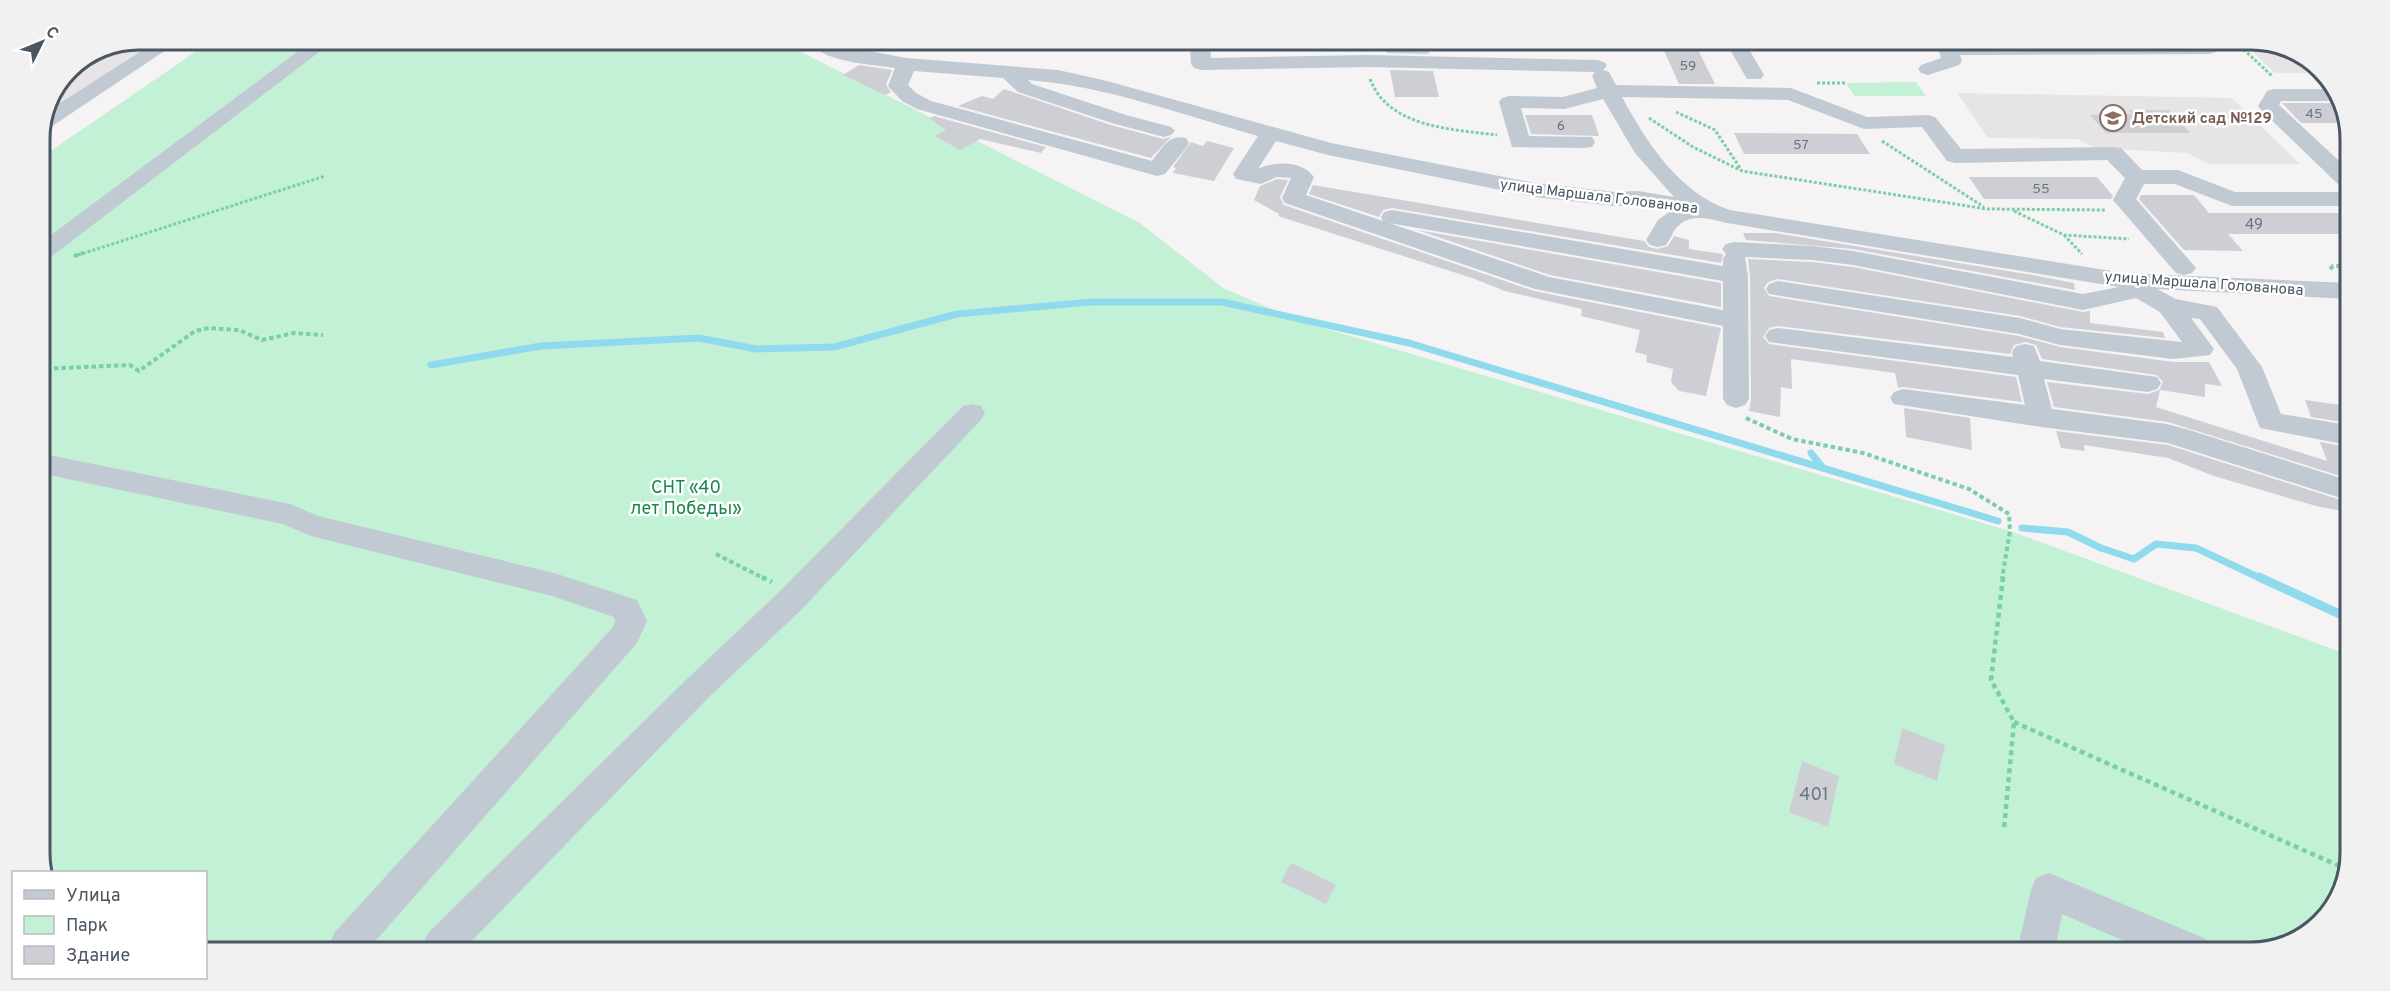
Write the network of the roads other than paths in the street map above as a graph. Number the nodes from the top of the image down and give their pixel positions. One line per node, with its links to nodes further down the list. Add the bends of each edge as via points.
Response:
1 (158, 50): 16 (street)
2 (313, 50): 27 (street)
3 (834, 50): 9 (street, улица Маршала Голованова)
4 (1200, 50): 8 (street, via 1202,64 1367,61)
5 (1591, 50): 10 (street)
6 (1739, 50): 13 (street)
7 (1948, 50): 11 (street, via 1952,61)
8 (1394, 54): 10 (street)
9 (906, 64): 12 (street, улица Маршала Голованова); 12 (street, via 898,86 924,105 1157,169 1171,137 1025,88)
10 (1597, 66): 14 (street)
11 (1928, 69)
12 (1009, 74): 17 (street, улица Маршала Голованова, via 1058,76 1090,83)
13 (1754, 75)
14 (1608, 91): 18 (street, via 1564,102 1509,102 1520,142); 19 (street); 21 (street, via 1791,94 1864,123 1928,121 1955,156 2113,153)
15 (2329, 95): 20 (street, via 2274,95 2268,106)
16 (53, 117)
17 (1271, 133): 22 (street, via 1244,174 1261,177 1281,169 1300,174 1303,177); 23 (street, улица Маршала Голованова, via 1328,149 1535,190)
18 (1584, 142)
19 (1662, 174): 23 (street); 25 (street, via 1683,196)
20 (2340, 174)
21 (2136, 177): 24 (street, via 2178,177 2232,199); 29 (street, via 2124,200)
22 (1293, 198): 30 (street); 35 (street, via 1544,284)
23 (1638, 198): 25 (street, улица Маршала Голованова)
24 (2340, 199)
25 (1716, 213): 26 (street, via 1676,216 1664,225); 28 (street); 31 (street, улица Маршала Голованова)
26 (1658, 240)
27 (50, 247)
28 (1734, 249): 30 (street); 31 (street, via 1853,258 2083,302)
29 (2178, 261)
30 (1736, 276): 35 (street)
31 (2131, 285): 33 (street, улица Маршала Голованова); 34 (street)
32 (1778, 289): 36 (street)
33 (2340, 291)
34 (2169, 306): 36 (street, via 2201,349 2173,351 2060,337); 44 (street, via 2208,313 2250,367 2270,421)
35 (1736, 320): 41 (street)
36 (2020, 326): 38 (street)
37 (1778, 336): 38 (street)
38 (2028, 368): 39 (street); 43 (street)
39 (2148, 383)
40 (1903, 398): 43 (street)
41 (1741, 405)
42 (972, 413): 48 (street, via 797,595 699,687)
43 (2041, 418): 46 (street, via 2171,435)
44 (2340, 434)
45 (50, 465): 47 (street, via 290,515 311,525 555,585 626,609 631,621 626,634)
46 (2340, 488)
47 (351, 942)
48 (445, 942)
49 (2038, 942): 50 (street, via 2049,890)
50 (2170, 942)

